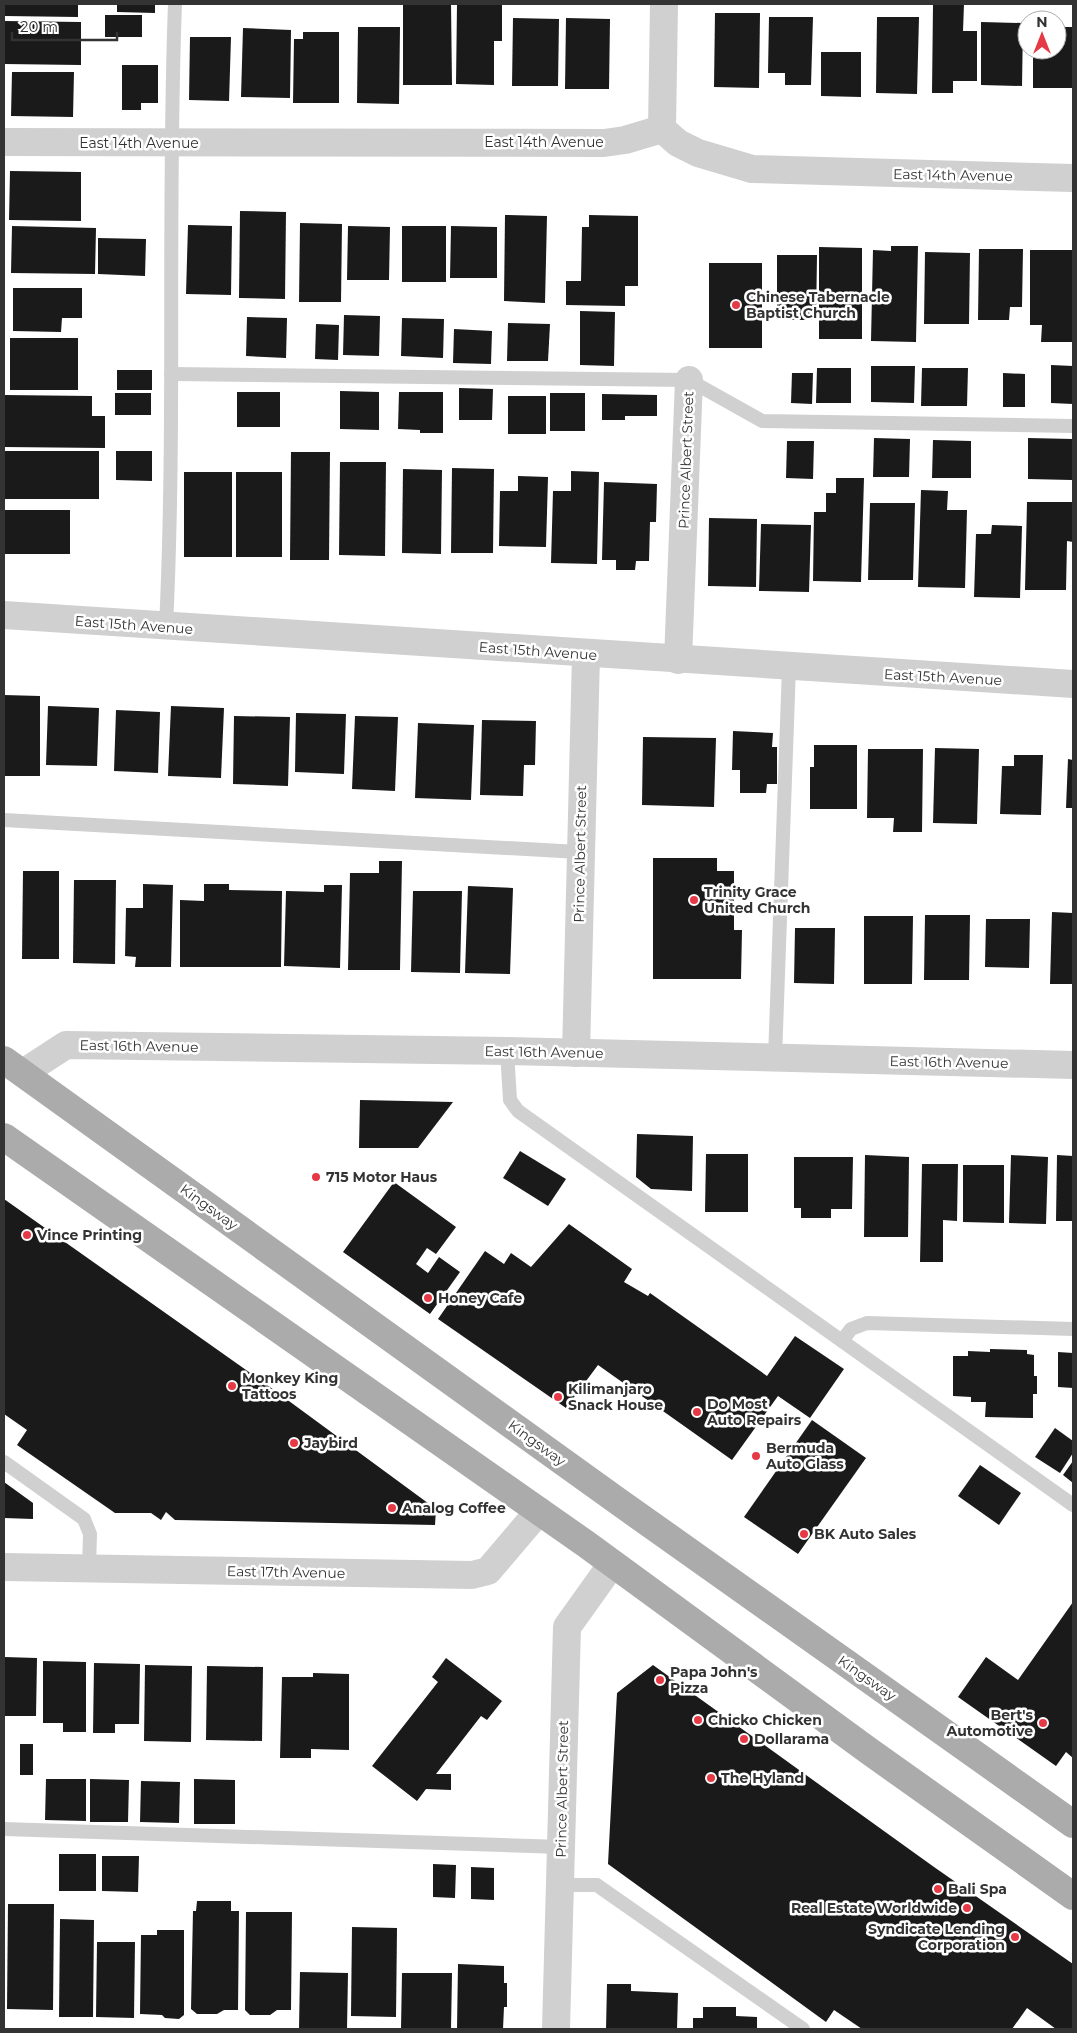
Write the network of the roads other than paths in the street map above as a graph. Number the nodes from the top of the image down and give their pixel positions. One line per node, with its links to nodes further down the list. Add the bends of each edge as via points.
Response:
1 (175, 4): 5 (lane)
2 (664, 4): 3 (street)
3 (662, 129): 5 (street, East 14th Avenue, via 604,143); 6 (street, East 14th Avenue, via 678,143 698,153 752,169)
4 (4, 142): 5 (street, East 14th Avenue)
5 (171, 143): 7 (lane)
6 (1073, 178)
7 (171, 374): 8 (lane); 11 (lane)
8 (689, 380): 9 (lane, via 762,421); 13 (street, Prince Albert Street)
9 (1073, 426)
10 (4, 616): 11 (street, East 15th Avenue)
11 (166, 627): 12 (street, East 15th Avenue)
12 (586, 655): 13 (street, East 15th Avenue); 17 (street, Prince Albert Street)
13 (678, 660): 14 (street, East 15th Avenue)
14 (789, 668): 15 (street, East 15th Avenue); 20 (lane)
15 (1073, 684)
16 (4, 820): 17 (lane)
17 (580, 852): 19 (street, Prince Albert Street)
18 (507, 1051): 19 (street, East 16th Avenue); 22 (street, East 16th Avenue, via 66,1045); 25 (lane, via 510,1100 518,1111)
19 (576, 1053): 20 (street, East 16th Avenue)
20 (775, 1058): 21 (street, East 16th Avenue)
21 (1073, 1065)
22 (13, 1067): 32 (main road, Kingsway)
23 (4, 1138): 28 (main road)
24 (1073, 1329): 25 (lane, via 867,1323 851,1330)
25 (842, 1341): 27 (lane)
26 (4, 1462): 31 (lane, via 84,1519 90,1534)
27 (1073, 1505)
28 (539, 1511): 29 (main road); 31 (street, East 17th Avenue, via 488,1571 472,1576)
29 (612, 1564): 34 (street, Prince Albert Street, via 567,1627); 36 (main road)
30 (4, 1566): 31 (street, East 17th Avenue)
31 (89, 1568)
32 (1073, 1824)
33 (4, 1829): 34 (lane)
34 (561, 1847): 35 (street, Prince Albert Street)
35 (560, 1885): 37 (street, Prince Albert Street); 38 (lane, via 597,1885)
36 (1073, 1896)
37 (556, 2029)
38 (803, 2029)

